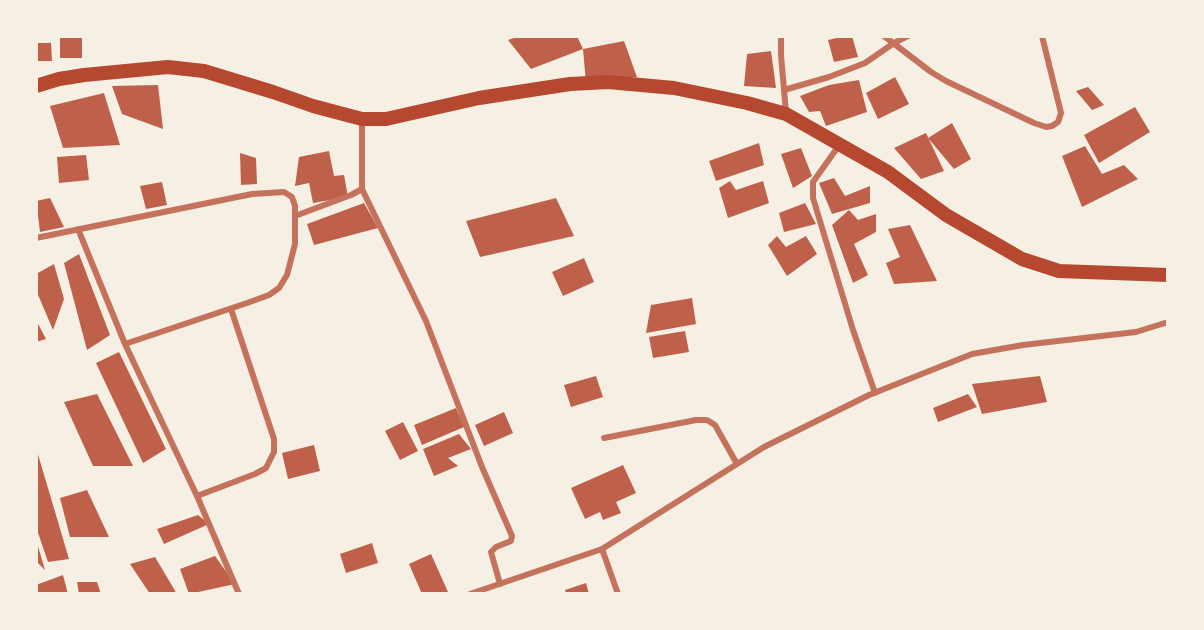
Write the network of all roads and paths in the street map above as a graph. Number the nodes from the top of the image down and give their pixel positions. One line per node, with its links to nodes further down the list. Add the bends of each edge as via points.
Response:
1 (781, 36): 7 (street)
2 (884, 36): 5 (street)
3 (908, 36): 5 (street)
4 (1042, 36): 5 (street, via 1061,113 1058,122 1046,127 946,81)
5 (894, 43): 7 (street, via 865,63)
6 (36, 86): 9 (highway, via 84,75 168,67 204,71)
7 (784, 90): 8 (street)
8 (786, 114): 9 (highway, via 674,88 608,82 570,84 479,98 386,119); 10 (highway)
9 (362, 119): 11 (street)
10 (840, 144): 15 (highway, via 888,172 946,215 1022,259 1059,271); 19 (street, via 813,182 813,198)
11 (363, 189): 12 (street); 24 (street, via 426,321 512,536 511,541 490,552)
12 (295, 216): 13 (street, via 296,206 284,192 252,194); 16 (street, via 295,244 287,275 279,288)
13 (78, 229): 14 (street); 18 (street)
14 (36, 238)
15 (1168, 276)
16 (231, 309): 18 (street); 22 (street, via 274,439 274,452 266,468)
17 (1168, 322): 19 (street, via 1136,332 972,354)
18 (125, 344): 22 (street)
19 (875, 393): 21 (street)
20 (604, 438): 21 (street, via 707,420 715,425)
21 (737, 464): 23 (street)
22 (197, 496): 25 (street)
23 (602, 549): 24 (street); 27 (street)
24 (500, 584): 26 (street)
25 (239, 594)
26 (470, 594)
27 (618, 594)

